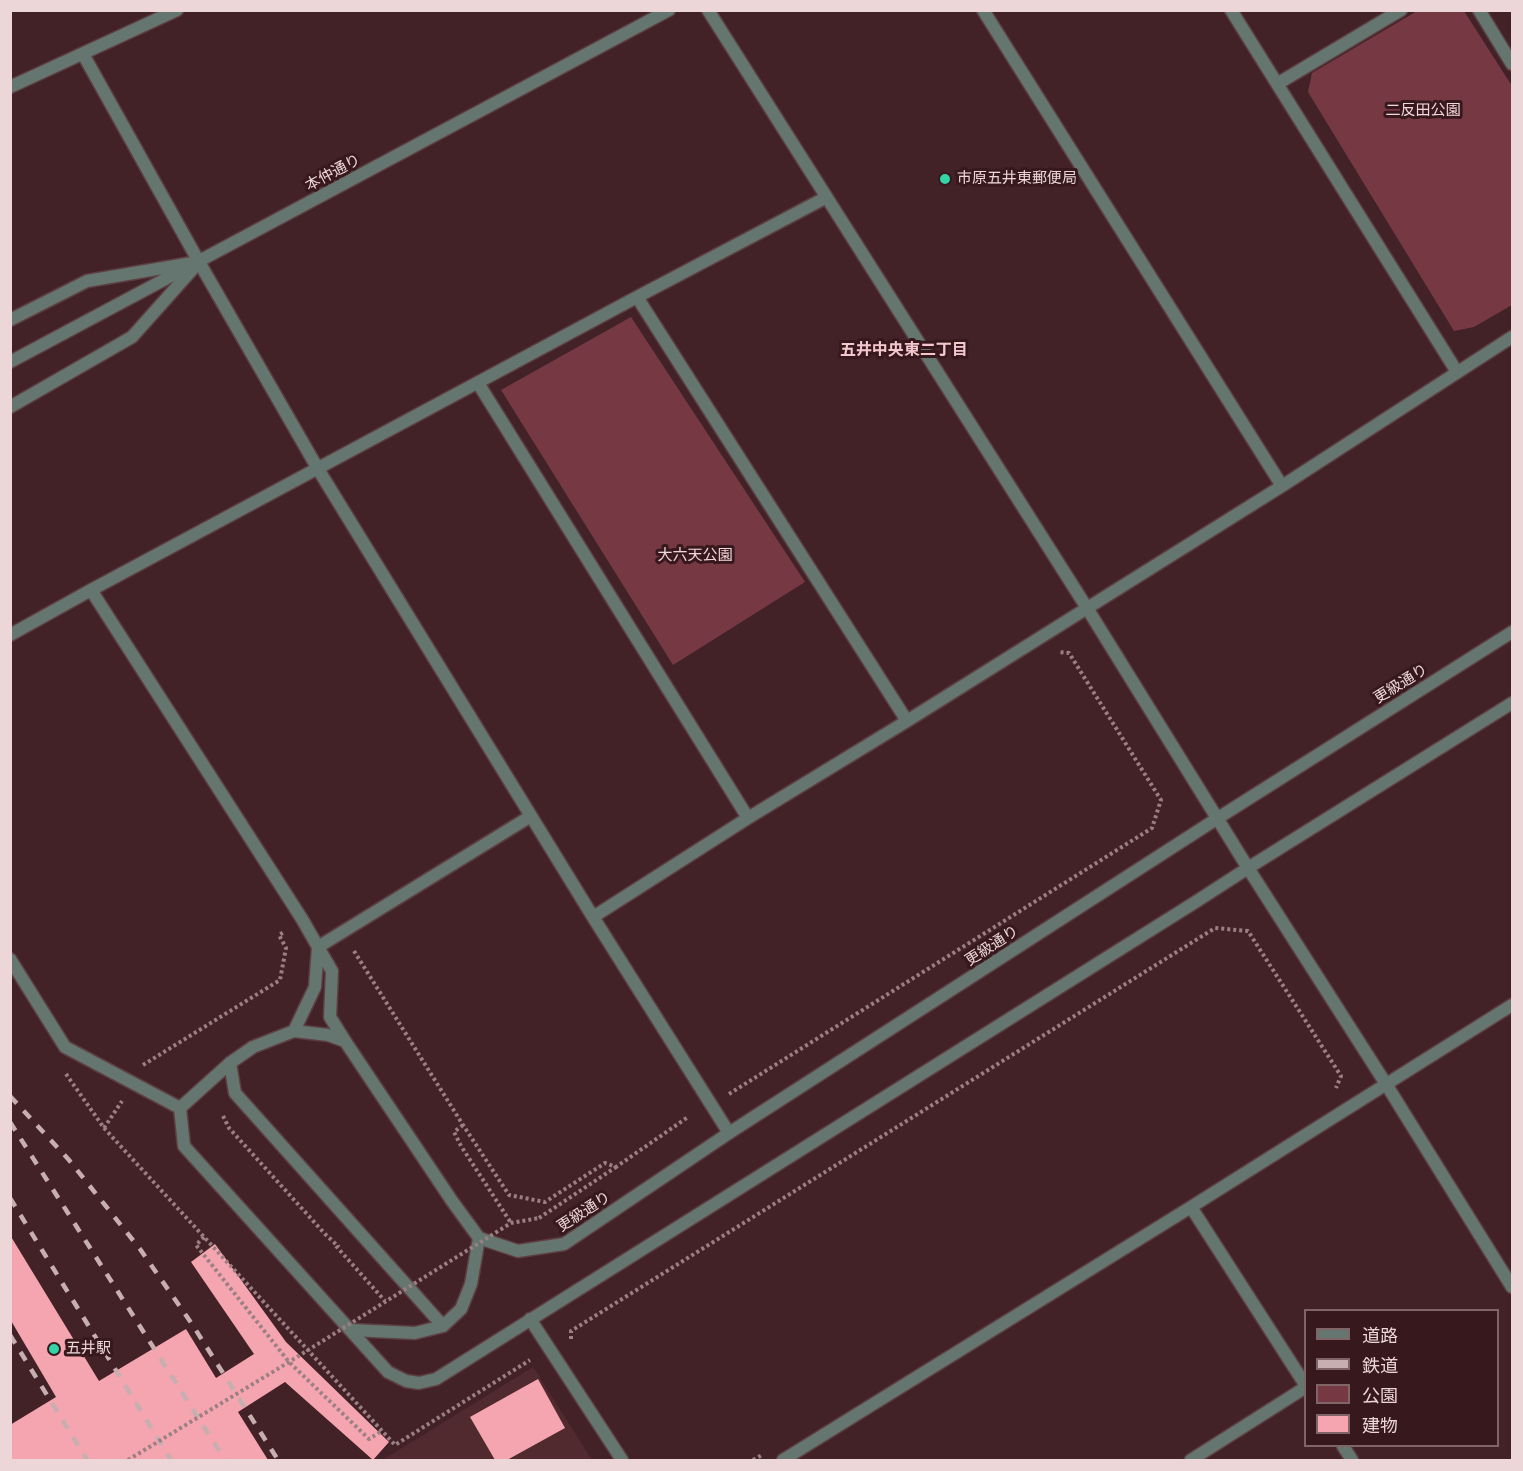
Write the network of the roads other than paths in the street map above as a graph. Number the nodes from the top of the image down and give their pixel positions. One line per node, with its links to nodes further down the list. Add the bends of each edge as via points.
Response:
1 (177, 10): 8 (street)
2 (669, 10): 13 (street, 本仲通り)
3 (708, 10): 12 (street)
4 (984, 10): 22 (street)
5 (1231, 10): 10 (street)
6 (1401, 10): 10 (street)
7 (1479, 10): 9 (street)
8 (83, 54): 11 (street); 13 (street)
9 (1512, 64)
10 (1277, 84): 18 (street)
11 (10, 87)
12 (825, 198): 14 (street); 24 (street)
13 (199, 262): 15 (street, via 87,281); 17 (street, 本仲通り); 20 (street, via 132,337); 21 (street)
14 (637, 297): 19 (street); 28 (street)
15 (10, 320)
16 (1512, 337): 18 (street)
17 (10, 362)
18 (1457, 372): 22 (street)
19 (478, 383): 21 (street); 30 (street)
20 (10, 407)
21 (318, 469): 23 (street); 29 (street)
22 (1282, 486): 24 (street)
23 (91, 590): 26 (street); 34 (street)
24 (1087, 608): 28 (street); 31 (street)
25 (1512, 632): 31 (street, 更級通り)
26 (10, 635)
27 (1512, 703): 32 (street)
28 (907, 721): 30 (street)
29 (531, 816): 33 (street); 34 (street)
30 (748, 818): 33 (street)
31 (1218, 818): 32 (street); 42 (street, 更級通り)
32 (1248, 867): 40 (street); 46 (street)
33 (593, 917): 42 (street)
34 (318, 947): 37 (street, via 315,987); 38 (street, via 332,971 330,1017)
35 (10, 959): 41 (street, via 65,1047)
36 (1512, 1005): 40 (street)
37 (294, 1031): 38 (street); 39 (street, via 253,1047)
38 (345, 1041): 44 (street)
39 (230, 1063): 41 (street); 47 (street, via 235,1093)
40 (1386, 1084): 43 (street); 45 (street)
41 (180, 1108): 48 (street, via 184,1146)
42 (729, 1133): 44 (street, 更級通り, via 564,1244 518,1251)
43 (1191, 1207): 49 (street); 53 (street)
44 (479, 1238): 47 (street, via 471,1284 461,1309)
45 (1512, 1287)
46 (530, 1319): 48 (street, via 436,1379 419,1383 388,1372); 52 (street)
47 (443, 1326): 48 (street, via 415,1334)
48 (351, 1330)
49 (1304, 1385)
50 (1304, 1388): 54 (street)
51 (1344, 1447): 55 (street)
52 (622, 1461)
53 (783, 1461)
54 (1191, 1461)
55 (1352, 1461)

